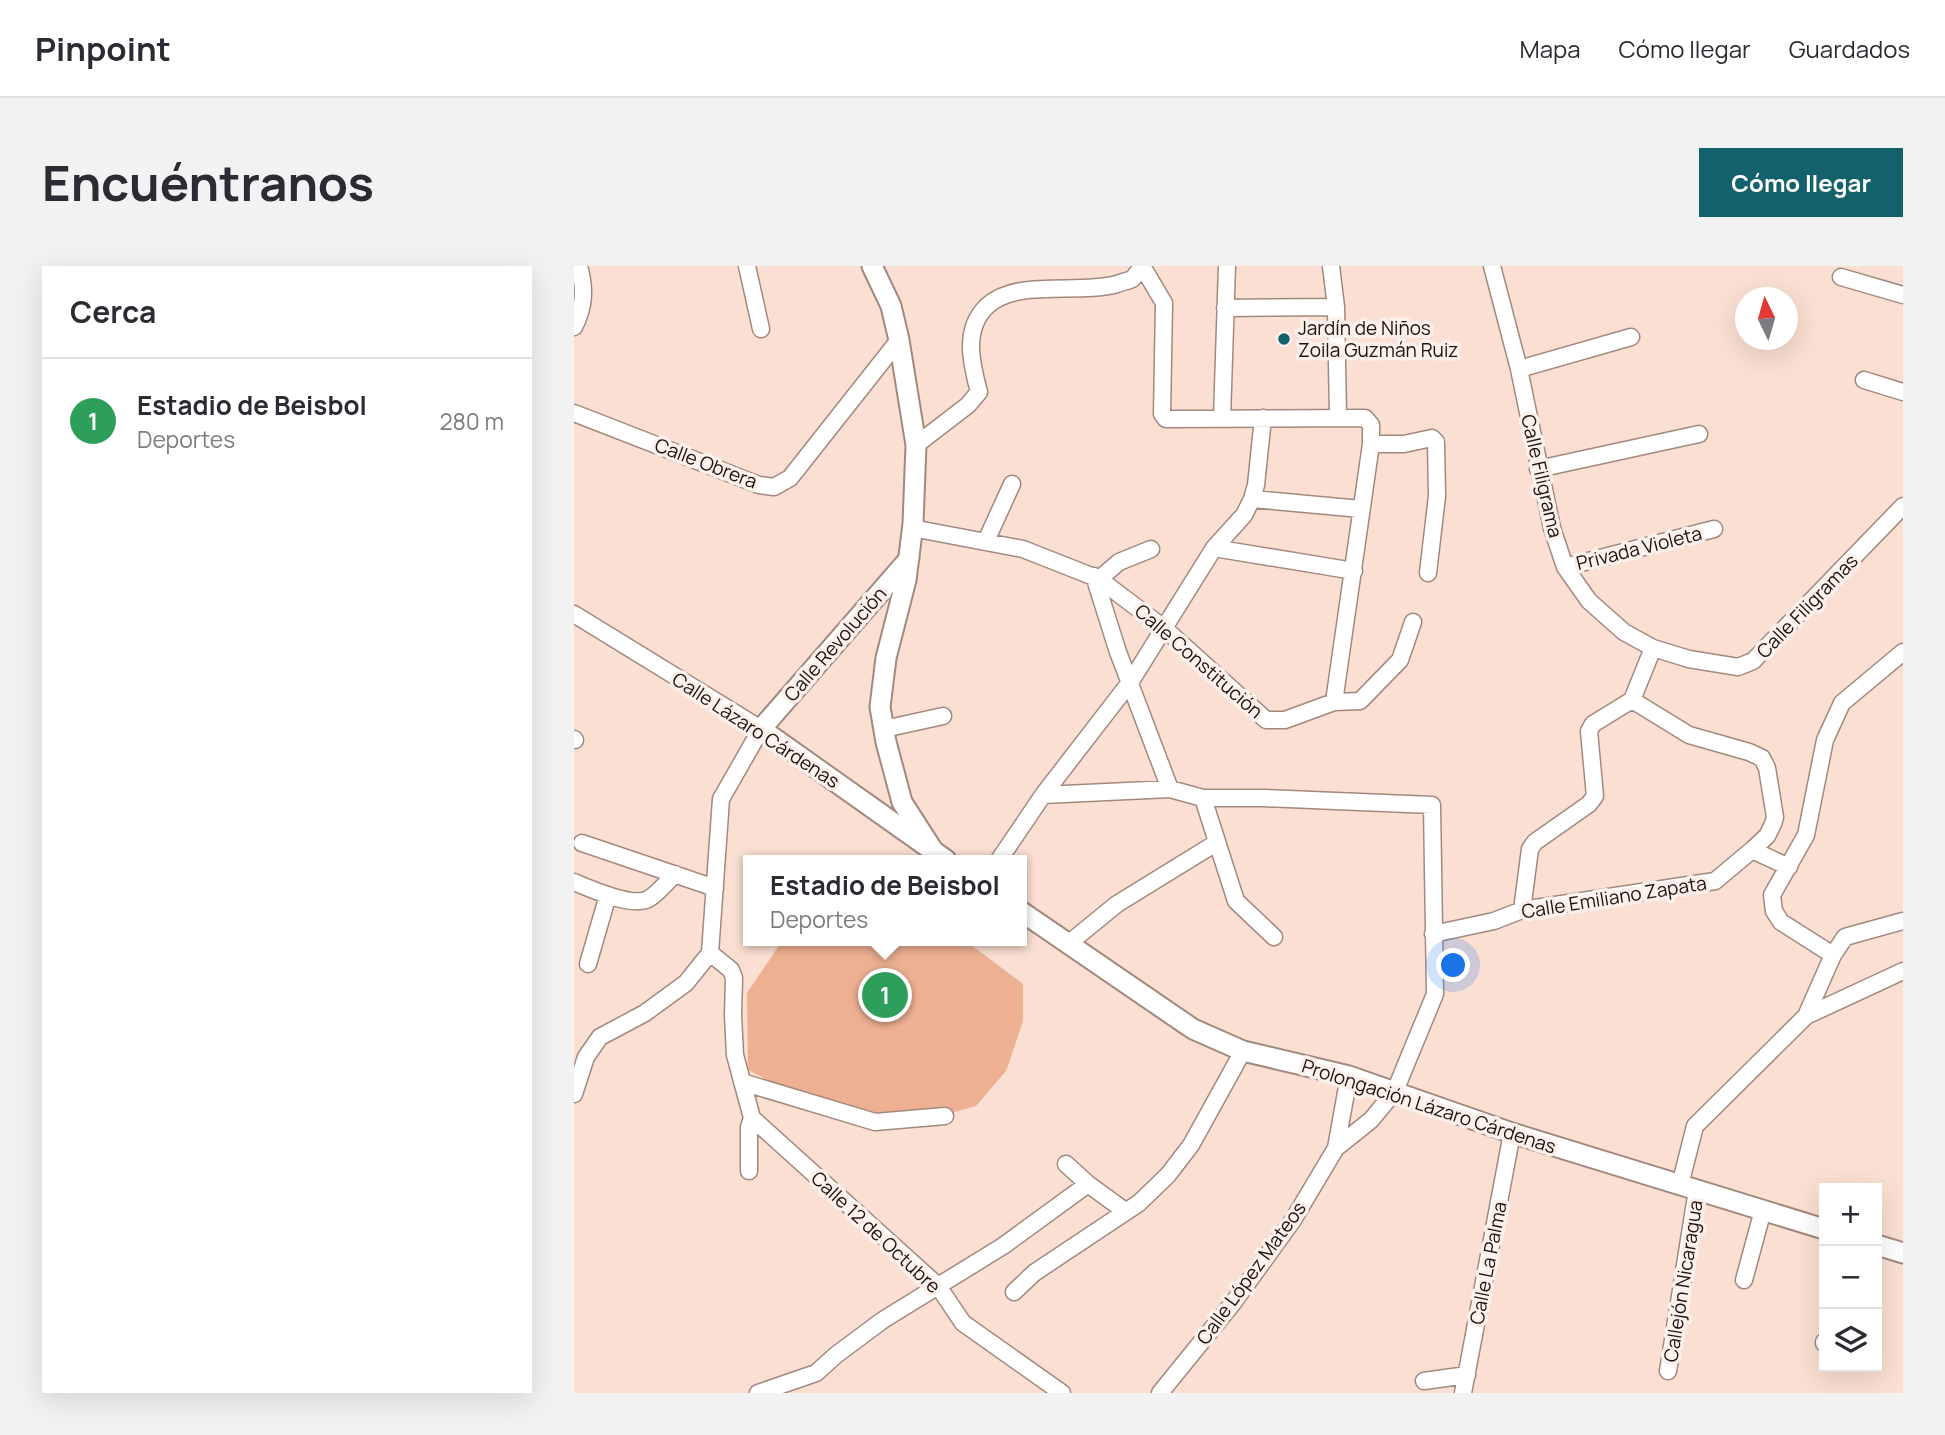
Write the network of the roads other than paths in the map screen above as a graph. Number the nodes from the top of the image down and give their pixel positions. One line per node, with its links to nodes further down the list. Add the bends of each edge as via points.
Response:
1 (579, 266): 12 (street, via 584,285 582,311)
2 (747, 266): 13 (street)
3 (872, 266): 15 (main road, Calle Revolución, via 891,306)
4 (1142, 266): 20 (street, via 1164,303 1161,414 1167,419); 25 (street, via 1131,279 1103,288 1017,291 996,297 978,314 971,331 972,366 979,391)
5 (1227, 266): 11 (street)
6 (1331, 266): 10 (street)
7 (1492, 266): 16 (street, Calle Filigrama)
8 (1841, 277): 9 (street)
9 (1903, 295)
10 (1336, 307): 11 (street); 22 (street)
11 (1225, 308): 20 (street)
12 (574, 327)
13 (761, 329)
14 (1632, 337): 16 (street)
15 (900, 340): 19 (street, Calle Obrera, via 790,478 774,486 759,485); 25 (main road, Calle Revolución)
16 (1518, 369): 26 (street, Calle Filigrama)
17 (1864, 380): 18 (street)
18 (1903, 392)
19 (574, 413)
20 (1222, 418): 21 (street)
21 (1263, 418): 22 (street); 28 (street)
22 (1338, 418): 24 (street, via 1365,418 1371,425)
23 (1699, 435): 26 (street)
24 (1371, 444): 30 (street); 39 (street, via 1432,438 1436,442 1437,496)
25 (916, 445): 31 (main road, Calle Revolución)
26 (1538, 470): 37 (street, Calle Filigrama)
27 (1012, 484): 33 (street)
28 (1252, 499): 30 (street); 34 (street)
29 (1903, 506): 44 (street, Calle Filigramas, via 1753,661 1738,667)
30 (1361, 509): 38 (street)
31 (912, 528): 33 (street, Calle Constitución); 36 (main road, Calle Revolución)
32 (1714, 528): 37 (street, Privada Violeta)
33 (986, 541): 40 (street, Calle Constitución, via 1023,549)
34 (1214, 548): 38 (street); 43 (street)
35 (1151, 549): 40 (street)
36 (908, 559): 50 (main road, Calle Revolución); 51 (main road, Calle Revolución, via 886,658 880,707)
37 (1564, 567): 44 (street, Calle Filigrama, via 1589,601 1624,632)
38 (1354, 571): 48 (street)
39 (1429, 573)
40 (1097, 577): 43 (street, Calle Constitución); 46 (street)
41 (574, 614): 50 (street, Calle Lázaro Cárdenas)
42 (1413, 622): 48 (street, via 1400,660 1363,698 1355,703)
43 (1165, 629): 46 (street); 48 (street, Calle Constitución, via 1266,720 1285,720)
44 (1653, 648): 47 (street)
45 (1903, 652): 61 (street, via 1842,703 1825,740 1806,835)
46 (1130, 681): 52 (street); 53 (street)
47 (1632, 700): 57 (street, Calle Emiliano Zapata, via 1689,735 1762,758 1775,817); 66 (street, via 1589,731 1596,789 1590,804 1530,849)
48 (1335, 702)
49 (943, 716): 51 (street)
50 (761, 729): 58 (main road, Calle Lázaro Cárdenas); 64 (street, via 721,799)
51 (884, 729): 59 (main road, Calle Revolución, via 902,802)
52 (1170, 789): 53 (street); 54 (street)
53 (1043, 795): 60 (street)
54 (1203, 799): 56 (street); 69 (street, Calle López Mateos, via 1432,804)
55 (582, 843): 62 (street)
56 (1216, 844): 70 (street, via 1236,901); 71 (street, via 1117,904)
57 (1752, 850): 61 (street); 66 (street, Calle Emiliano Zapata, via 1715,881)
58 (939, 855)
59 (939, 855)
60 (1002, 855)
61 (1790, 867): 73 (street, via 1772,895 1774,911 1781,922)
62 (675, 874): 64 (street); 65 (street, via 649,900)
63 (574, 882): 65 (street)
64 (715, 888): 72 (street)
65 (608, 895): 74 (street)
66 (1522, 910): 69 (street, Calle Emiliano Zapata)
67 (1027, 916): 71 (main road, Prolongación Lázaro Cárdenas)
68 (1903, 921): 73 (street, via 1844,937)
69 (1433, 934): 80 (street, Calle López Mateos, via 1435,994)
70 (1274, 937)
71 (1068, 944): 77 (main road, Prolongación Lázaro Cárdenas, via 1193,1029)
72 (710, 953): 79 (street, via 734,978 735,1055); 81 (street, via 686,983 645,1013 600,1037 586,1057)
73 (1833, 955): 76 (street)
74 (587, 964)
75 (1903, 971): 76 (street)
76 (1807, 1016): 89 (street, Callejón Nicaragua, via 1695,1126)
77 (1243, 1051): 78 (main road, Prolongación Lázaro Cárdenas); 91 (street, via 1191,1145 1168,1175)
78 (1349, 1076): 80 (main road, Prolongación Lázaro Cárdenas); 85 (street, Calle López Mateos)
79 (742, 1082): 82 (street, via 875,1122); 83 (street)
80 (1395, 1091): 84 (main road, Prolongación Lázaro Cárdenas); 85 (street, Calle López Mateos, via 1371,1120)
81 (574, 1094)
82 (945, 1116)
83 (752, 1118): 87 (street); 96 (street, Calle 12 de Octubre)
84 (1512, 1133): 89 (main road, Prolongación Lázaro Cárdenas); 99 (street, Calle La Palma)
85 (1336, 1148): 103 (street, Calle López Mateos, via 1293,1220)
86 (1066, 1164): 88 (street)
87 (750, 1171)
88 (1088, 1184): 91 (street); 96 (street, via 1003,1247)
89 (1689, 1187): 90 (main road, Prolongación Lázaro Cárdenas); 98 (street, Callejón Nicaragua)
90 (1763, 1210): 92 (main road, Prolongación Lázaro Cárdenas); 95 (street)
91 (1125, 1211): 97 (street, via 1034,1273)
92 (1819, 1227)
93 (1880, 1246): 94 (main road)
94 (1903, 1253)
95 (1744, 1280)
96 (938, 1286): 101 (street, via 883,1320 816,1373); 102 (street, Calle 12 de Octubre, via 963,1323)
97 (1014, 1292)
98 (1668, 1371)
99 (1467, 1375): 100 (street); 104 (street, Calle La Palma)
100 (1424, 1381)
101 (758, 1393)
102 (1062, 1393)
103 (1160, 1393)
104 (1463, 1393)

